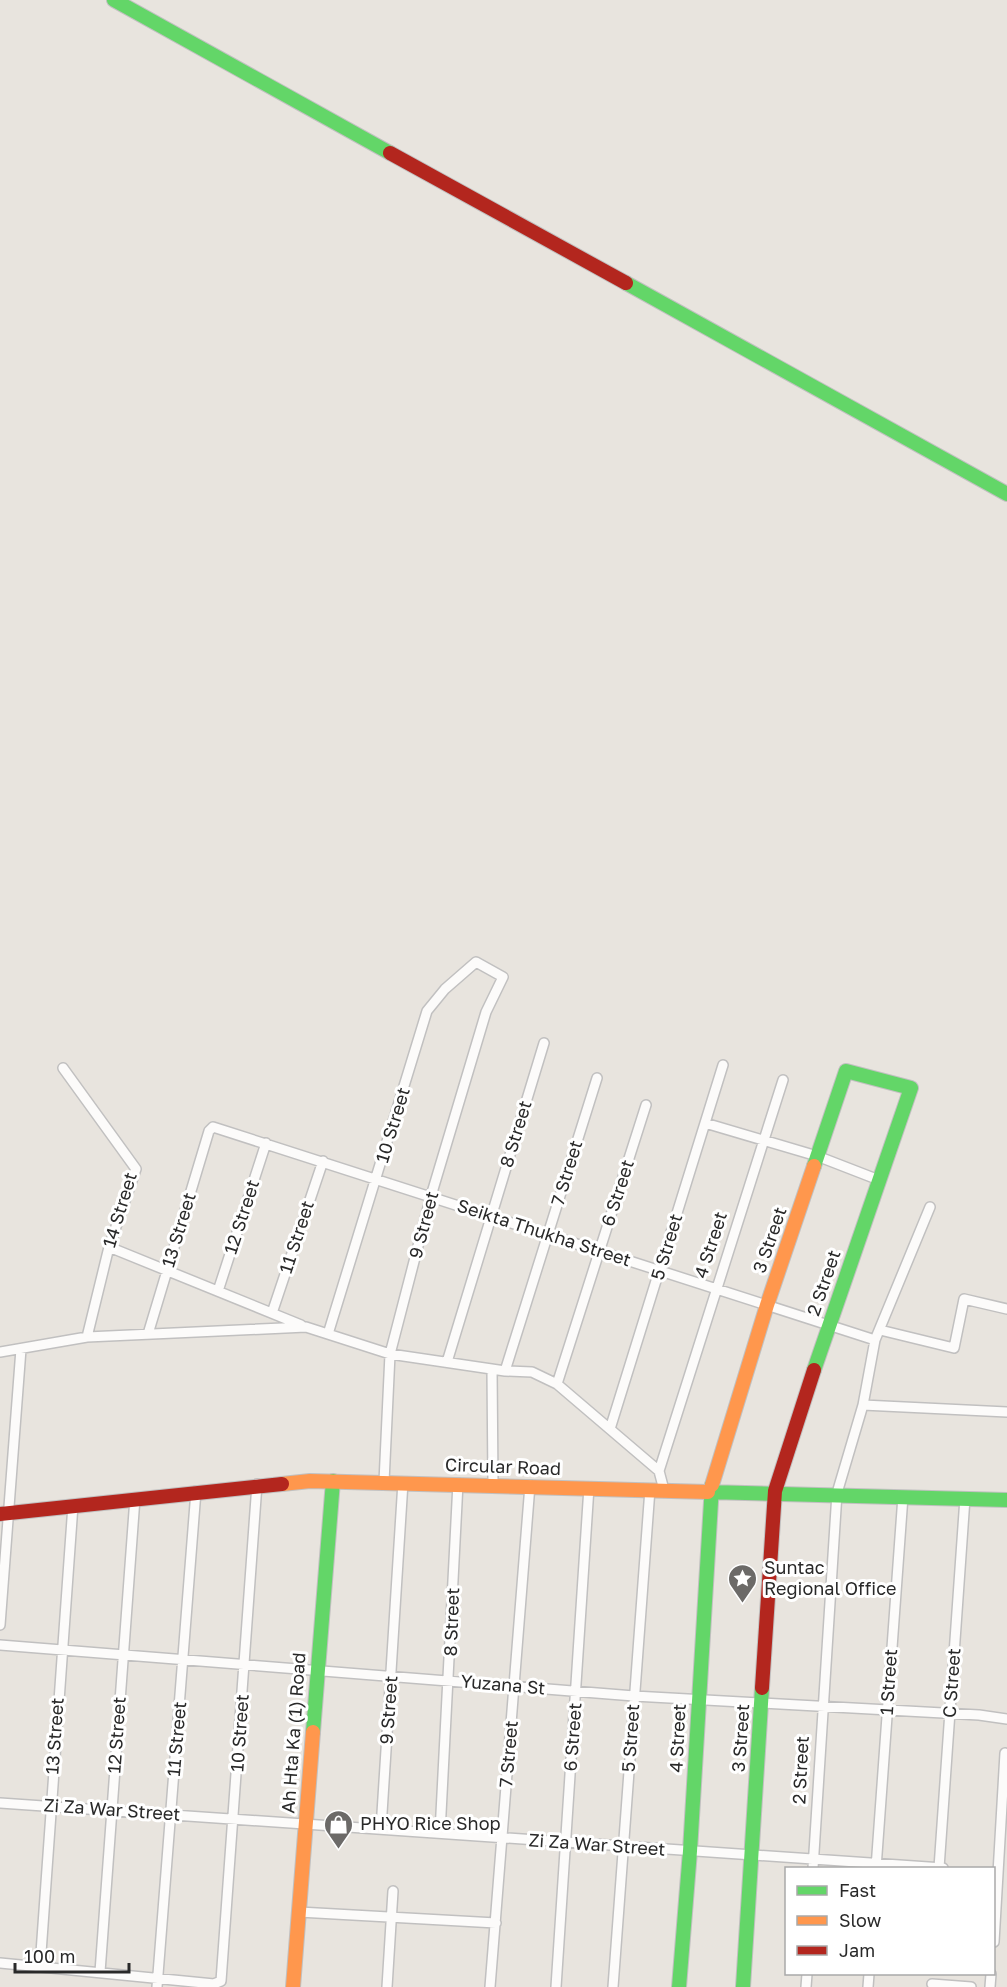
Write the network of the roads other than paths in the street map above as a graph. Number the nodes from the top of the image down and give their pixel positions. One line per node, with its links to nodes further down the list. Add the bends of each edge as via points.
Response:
1 (114, 0): 2 (street)
2 (1007, 494)
3 (502, 977): 17 (street, 10 Street, via 476,962 427,1011); 19 (street, 9 Street, via 486,1012)
4 (544, 1043): 21 (street, 8 Street)
5 (723, 1065): 11 (street, 5 Street)
6 (63, 1068): 23 (street, 14 Street, via 136,1169)
7 (846, 1071): 15 (street, 3 Street); 18 (street, 2 Street, via 911,1088)
8 (597, 1078): 22 (street, 7 Street)
9 (783, 1080): 13 (street, 4 Street)
10 (646, 1105): 24 (street, 6 Street)
11 (705, 1123): 13 (street); 26 (street, 5 Street)
12 (213, 1127): 14 (street, Seikta Thukha Street); 25 (street, 13 Street)
13 (764, 1139): 15 (street); 27 (street, 4 Street)
14 (266, 1143): 16 (street, Seikta Thukha Street); 28 (street, 12 Street)
15 (818, 1156): 18 (street); 29 (street, 3 Street)
16 (323, 1161): 17 (street, Seikta Thukha Street); 31 (street, 11 Street)
17 (377, 1179): 19 (street, Seikta Thukha Street); 36 (street, 10 Street)
18 (879, 1180): 32 (street, 2 Street)
19 (431, 1196): 21 (street, Seikta Thukha Street); 41 (street, 9 Street)
20 (930, 1207): 34 (street)
21 (491, 1216): 22 (street, Seikta Thukha Street); 42 (street, 8 Street)
22 (548, 1234): 24 (street, Seikta Thukha Street); 44 (street, 7 Street)
23 (109, 1247): 25 (street); 37 (street, 14 Street)
24 (599, 1251): 26 (street, Seikta Thukha Street); 45 (street, 6 Street)
25 (166, 1270): 28 (street); 35 (street, 13 Street)
26 (660, 1271): 27 (street, Seikta Thukha Street); 48 (street, 5 Street)
27 (716, 1289): 29 (street, Seikta Thukha Street); 49 (street, 4 Street)
28 (218, 1291): 31 (street)
29 (767, 1305): 32 (street, Seikta Thukha Street); 60 (street, 3 Street)
30 (1007, 1309): 34 (street, via 964,1299 954,1348)
31 (272, 1313): 33 (street)
32 (828, 1325): 38 (street, Seikta Thukha Street); 61 (street, 2 Street)
33 (306, 1327): 35 (street); 36 (street)
34 (879, 1330): 38 (street)
35 (148, 1334): 37 (street)
36 (328, 1334): 41 (street)
37 (87, 1337): 39 (street)
38 (875, 1340): 46 (street)
39 (21, 1349): 40 (street); 68 (street)
40 (0, 1352)
41 (390, 1354): 42 (street); 51 (street, 9 Street)
42 (447, 1362): 43 (street)
43 (492, 1369): 44 (street); 55 (street)
44 (505, 1371): 45 (street, via 532,1372)
45 (557, 1384): 48 (street)
46 (862, 1405): 47 (street); 62 (street)
47 (1007, 1412)
48 (610, 1429): 49 (street)
49 (659, 1471): 58 (street)
50 (333, 1481): 51 (street, Circular Road); 54 (street, Circular Road); 75 (street, Ah Hta Ka (1) Road)
51 (384, 1482): 52 (street, Circular Road)
52 (403, 1482): 53 (street, Circular Road); 76 (street, 9 Street)
53 (458, 1483): 55 (street, Circular Road); 77 (street, 8 Street)
54 (257, 1484): 59 (street, Circular Road); 74 (street, 10 Street)
55 (493, 1484): 56 (street, Circular Road)
56 (530, 1485): 57 (street, Circular Road); 78 (street, 7 Street)
57 (589, 1487): 58 (street, Circular Road); 79 (street, 6 Street)
58 (657, 1490): 60 (street, Circular Road); 80 (street, 5 Street)
59 (196, 1491): 64 (street, Circular Road); 73 (street, 11 Street)
60 (710, 1491): 61 (street, Circular Road); 81 (street, 4 Street)
61 (775, 1491): 62 (street, Circular Road); 82 (street, 3 Street)
62 (837, 1493): 63 (street, Circular Road); 83 (street, 2 Street)
63 (903, 1496): 65 (street, Circular Road); 84 (street, 1 Street)
64 (135, 1498): 67 (street, Circular Road); 72 (street, 12 Street)
65 (965, 1498): 66 (street, Circular Road); 85 (street, C Street)
66 (1007, 1500)
67 (73, 1505): 68 (street, Circular Road); 71 (street, 13 Street)
68 (5, 1513): 69 (street)
69 (0, 1625)
70 (0, 1645): 71 (street, Yuzana St)
71 (61, 1650): 72 (street, Yuzana St); 89 (street, 13 Street)
72 (122, 1656): 73 (street, Yuzana St); 90 (street, 12 Street)
73 (184, 1661): 74 (street, Yuzana St); 91 (street, 11 Street)
74 (245, 1665): 75 (street, Yuzana St); 92 (street, 10 Street)
75 (317, 1669): 76 (street, Yuzana St); 93 (street, Ah Hta Ka (1) Road)
76 (392, 1675): 77 (street, Yuzana St); 94 (street, 9 Street)
77 (450, 1680): 78 (street, Yuzana St); 95 (street, 8 Street)
78 (514, 1685): 79 (street, Yuzana St); 96 (street, 7 Street)
79 (576, 1691): 80 (street, Yuzana St); 97 (street, 6 Street)
80 (634, 1696): 81 (street, Yuzana St); 98 (street, 5 Street)
81 (698, 1700): 82 (street, Yuzana St); 99 (street, 4 Street)
82 (761, 1703): 83 (street, Yuzana St); 100 (street, 3 Street)
83 (822, 1706): 84 (street, Yuzana St); 101 (street, 2 Street)
84 (888, 1710): 85 (street, Yuzana St); 102 (street, 1 Street)
85 (949, 1713): 86 (street, Yuzana St); 104 (street, C Street)
86 (1007, 1719)
87 (1005, 1752): 105 (street)
88 (0, 1803): 89 (street, Zi Za War Street)
89 (51, 1806): 90 (street, Zi Za War Street); 112 (street, 13 Street)
90 (111, 1810): 91 (street, Zi Za War Street); 113 (street, 12 Street)
91 (172, 1815): 92 (street, Zi Za War Street); 114 (street, 11 Street)
92 (234, 1819): 93 (street, Zi Za War Street); 114 (street, 10 Street, via 221,1981 214,1984)
93 (306, 1824): 94 (street, Zi Za War Street); 107 (street, Ah Hta Ka (1) Road)
94 (381, 1829): 95 (street, Zi Za War Street)
95 (440, 1833): 96 (street, Zi Za War Street)
96 (502, 1838): 97 (street, Zi Za War Street); 110 (street, 7 Street)
97 (566, 1842): 98 (street, Zi Za War Street); 120 (street, 6 Street)
98 (623, 1847): 99 (street, Zi Za War Street); 121 (street, 5 Street)
99 (690, 1851): 100 (street, Zi Za War Street); 122 (street, 4 Street)
100 (751, 1855): 101 (street, Zi Za War Street); 123 (street, 3 Street)
101 (813, 1864): 102 (street, Zi Za War Street)
102 (877, 1866): 103 (street, Zi Za War Street)
103 (909, 1867)
104 (941, 1867)
105 (1000, 1872): 109 (street)
106 (393, 1891): 108 (street)
107 (299, 1912): 108 (street); 117 (street, Ah Hta Ka (1) Road)
108 (391, 1918): 110 (street); 118 (street)
109 (995, 1922)
110 (496, 1923): 119 (street, 7 Street)
111 (0, 1963): 112 (street)
112 (40, 1967): 113 (street)
113 (100, 1972): 114 (street)
114 (158, 1977): 116 (street, 11 Street)
115 (931, 1986): 124 (street)
116 (157, 1987)
117 (293, 1987)
118 (387, 1987)
119 (490, 1987)
120 (556, 1987)
121 (613, 1987)
122 (679, 1987)
123 (743, 1987)
124 (971, 1987)

